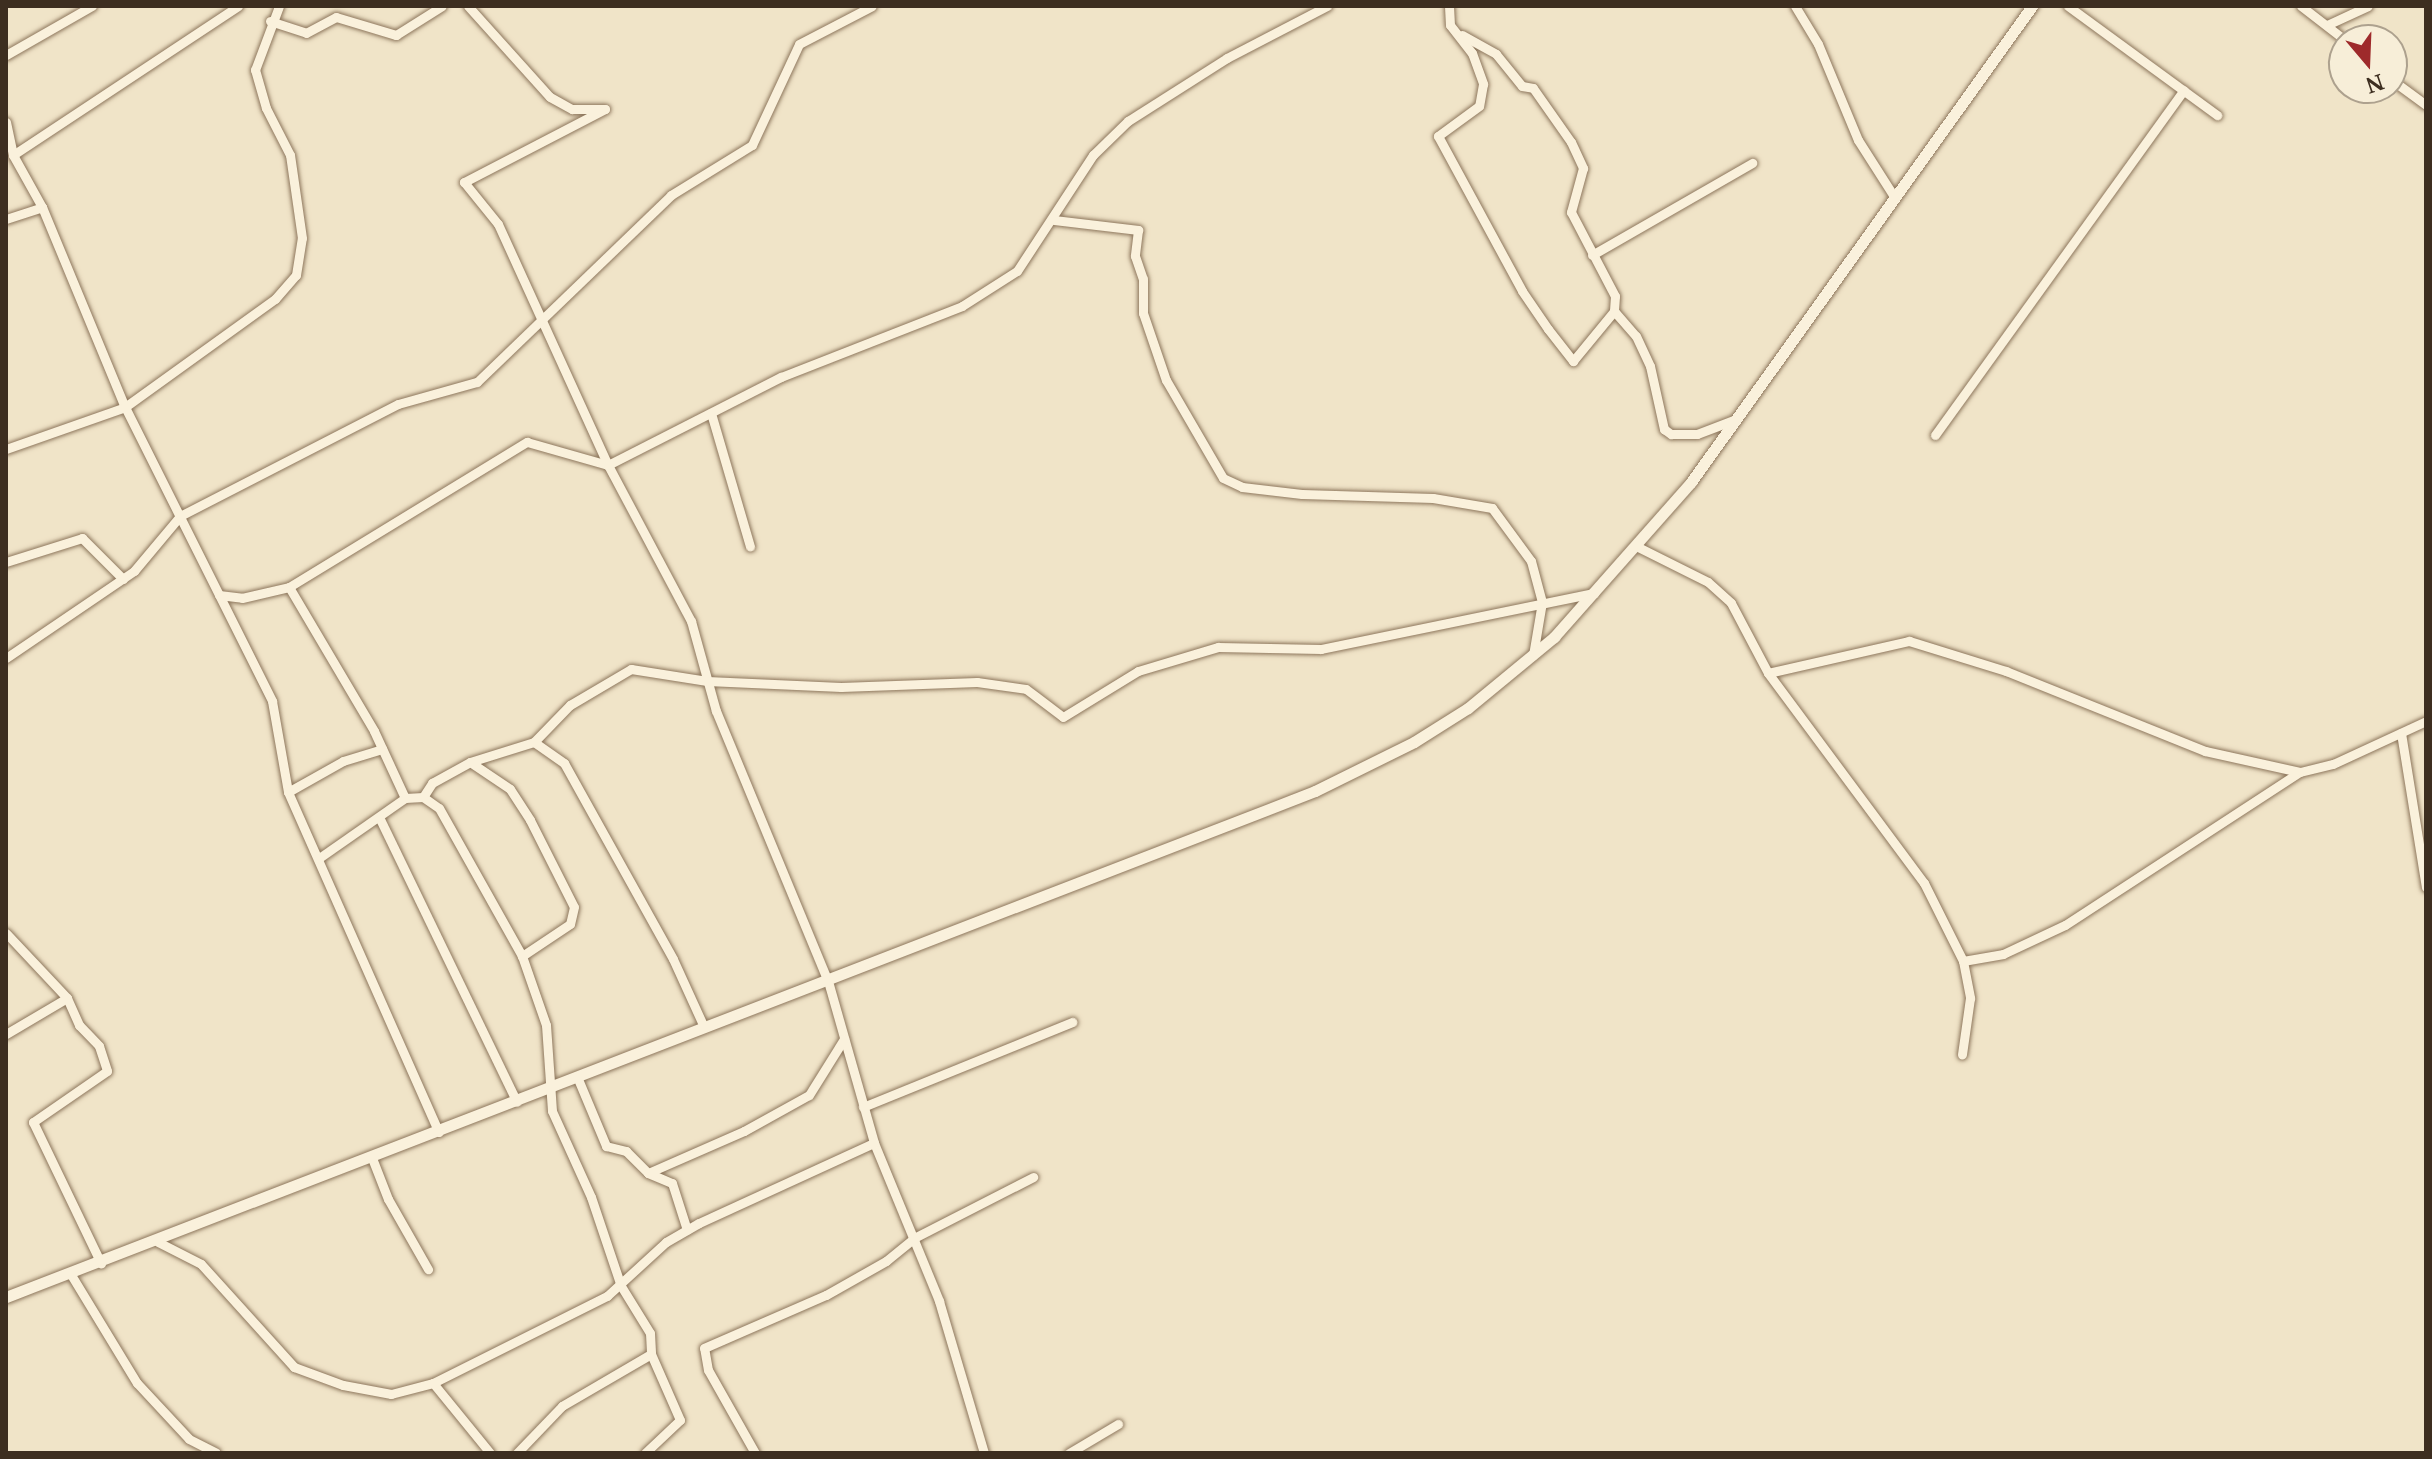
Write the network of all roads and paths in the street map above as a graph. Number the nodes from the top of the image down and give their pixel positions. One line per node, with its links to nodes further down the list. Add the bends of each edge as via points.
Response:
1 (92, 6): 17 (street)
2 (237, 6): 23 (street)
3 (279, 6): 14 (street)
4 (442, 6): 14 (street, via 396,35 336,17 306,33)
5 (468, 6): 31 (street, via 550,97 572,109 605,109 464,182 498,224)
6 (872, 6): 31 (street, via 799,44 752,145 671,195)
7 (1327, 6): 28 (street, via 1227,58 1128,121 1093,155)
8 (1449, 6): 15 (street)
9 (1795, 6): 25 (street, via 1818,44 1858,140)
10 (2032, 6): 25 (street)
11 (2068, 6): 18 (street)
12 (2301, 6): 16 (street)
13 (2368, 6): 16 (street)
14 (270, 21): 32 (street, via 255,70 266,108 290,155 302,238 296,275 275,299)
15 (1450, 25): 29 (street, via 1496,54 1522,86 1533,88 1571,142 1583,168 1571,212); 30 (street, via 1472,53 1483,84 1479,106 1438,136 1522,291 1573,361)
16 (2327, 25)
17 (6, 55)
18 (2184, 90): 21 (street); 35 (street)
19 (2408, 92): 20 (street)
20 (2426, 105)
21 (2217, 115)
22 (6, 122): 23 (street)
23 (13, 155): 26 (street)
24 (1752, 163): 29 (street)
25 (1895, 198): 34 (street)
26 (42, 207): 27 (street); 32 (street)
27 (6, 219)
28 (1054, 220): 33 (street, via 1017,271 962,306 841,351); 46 (street, via 1138,230 1135,256 1143,279 1143,313 1166,380 1223,478 1242,487 1302,494 1433,498 1492,508 1531,561)
29 (1592, 255): 30 (street, via 1615,296)
30 (1614, 311): 34 (street, via 1636,336 1650,366 1664,429 1697,434)
31 (542, 323): 37 (street); 38 (street, via 477,382 398,404)
32 (125, 407): 36 (street); 38 (street)
33 (711, 413): 37 (street); 39 (street)
34 (1736, 419): 40 (street)
35 (1935, 435)
36 (6, 449)
37 (608, 465): 43 (street, via 527,442); 50 (street, via 691,621)
38 (180, 516): 42 (street); 45 (street)
39 (750, 546)
40 (1636, 546): 44 (street); 49 (street, via 1708,582 1731,603)
41 (6, 562): 42 (street, via 82,538)
42 (123, 579): 48 (street)
43 (289, 587): 45 (street, via 242,598); 54 (street)
44 (1597, 593): 46 (street); 47 (street)
45 (219, 595): 57 (street, via 272,701)
46 (1542, 602): 47 (street); 50 (street, via 1440,629 1422,626 1321,649 1218,647 1138,671 1063,717 1026,689 977,682 841,687)
47 (1533, 655): 66 (street, via 1468,708 1369,767)
48 (7, 656)
49 (1768, 673): 56 (street, via 1909,641 2006,671 2205,751); 65 (street, via 1924,883)
50 (707, 681): 53 (street, via 631,669 570,705); 66 (street)
51 (2426, 721): 52 (street)
52 (2401, 733): 56 (street, via 2333,764); 62 (street)
53 (534, 742): 55 (street); 69 (street, via 564,763 585,798)
54 (382, 749): 57 (street, via 343,761); 59 (street)
55 (470, 762): 58 (street, via 432,783); 64 (street, via 510,789 574,907 570,924)
56 (2300, 772): 65 (street, via 2065,925 2003,954)
57 (288, 792): 61 (street)
58 (423, 797): 59 (street); 64 (street, via 448,822)
59 (405, 798): 60 (street)
60 (380, 819): 61 (street); 75 (street)
61 (319, 858): 77 (street)
62 (2426, 887)
63 (6, 933): 67 (street)
64 (522, 956): 74 (street, via 546,1025)
65 (1963, 961): 72 (street, via 1970,998)
66 (828, 981): 69 (street); 71 (street)
67 (67, 998): 70 (street); 85 (street, via 79,1025 99,1046 107,1071 33,1122)
68 (1072, 1022): 76 (street)
69 (704, 1027): 73 (street)
70 (6, 1034)
71 (844, 1039): 76 (street); 80 (street, via 809,1095)
72 (1962, 1054)
73 (578, 1079): 74 (street); 80 (street, via 606,1146 626,1151)
74 (554, 1087): 75 (street); 88 (street, via 552,1111 591,1197)
75 (517, 1102): 77 (street)
76 (863, 1107): 78 (street)
77 (439, 1132): 79 (street)
78 (874, 1143): 82 (street); 83 (street)
79 (372, 1158): 84 (street); 86 (street, via 388,1199)
80 (648, 1173): 82 (street, via 672,1183)
81 (1033, 1177): 83 (street)
82 (687, 1230): 88 (street)
83 (914, 1238): 97 (street, via 886,1261 826,1295 704,1348 708,1370); 98 (street, via 939,1301)
84 (158, 1242): 85 (street); 91 (street, via 201,1264 294,1367 343,1385 391,1394)
85 (101, 1263): 87 (street)
86 (428, 1269)
87 (70, 1273): 89 (street); 93 (street, via 137,1383 189,1439)
88 (621, 1286): 90 (street, via 650,1333); 91 (street)
89 (6, 1297)
90 (651, 1354): 95 (street, via 562,1406); 96 (street, via 680,1420)
91 (433, 1383): 94 (street)
92 (1118, 1424): 99 (street)
93 (216, 1453)
94 (490, 1453)
95 (517, 1453)
96 (645, 1453)
97 (755, 1453)
98 (984, 1453)
99 (1069, 1453)

